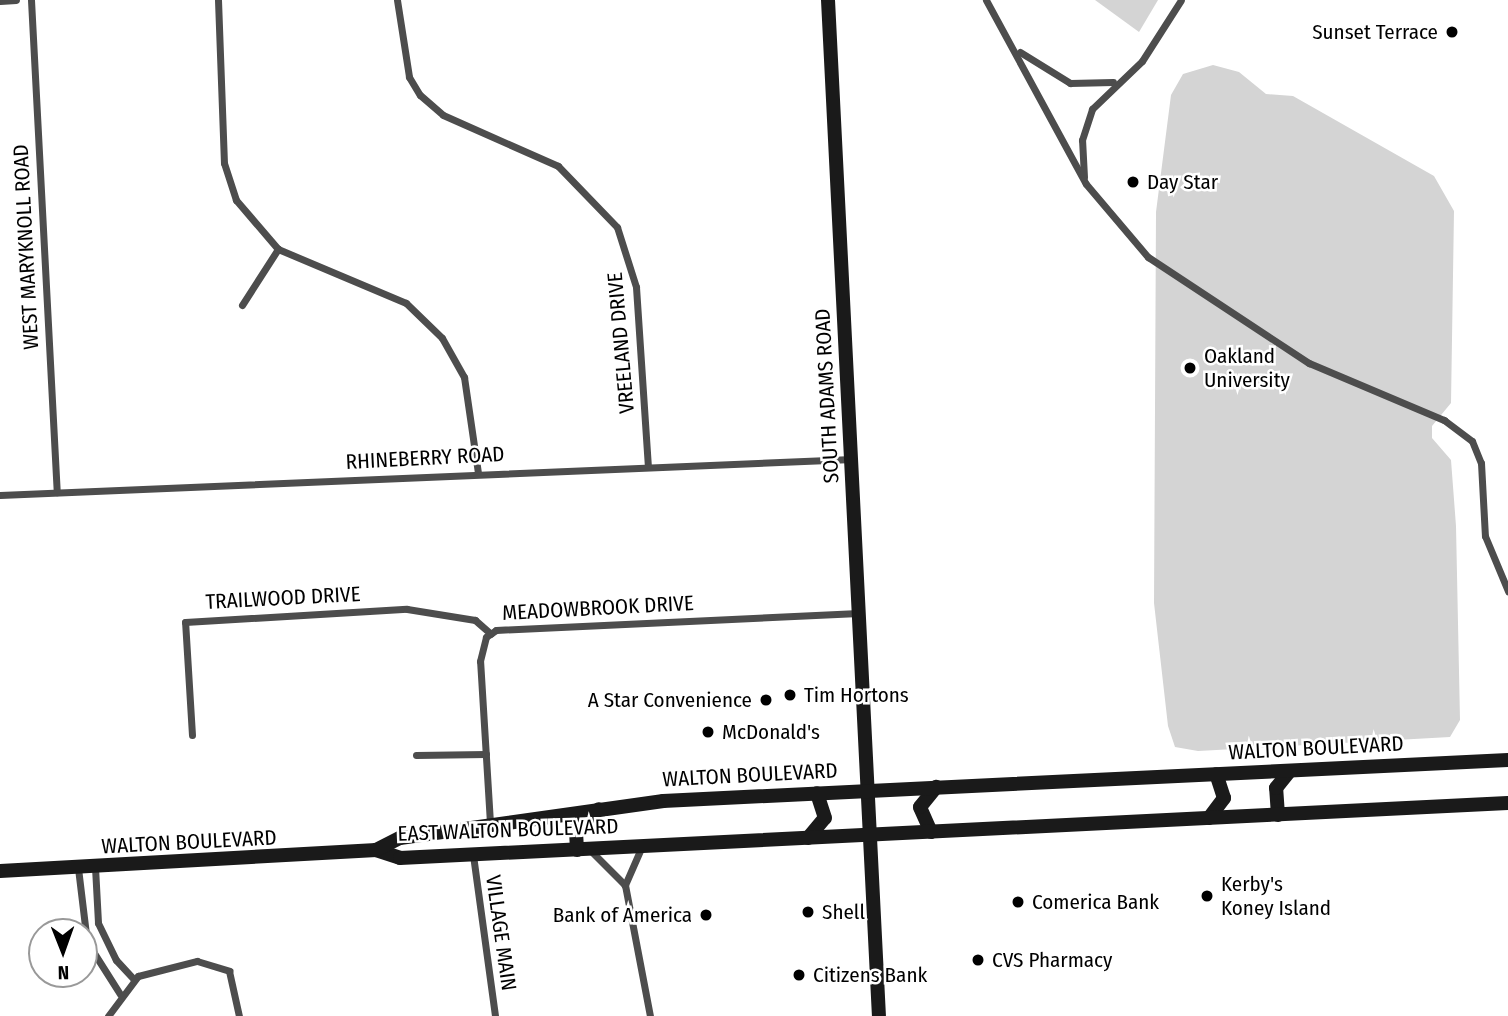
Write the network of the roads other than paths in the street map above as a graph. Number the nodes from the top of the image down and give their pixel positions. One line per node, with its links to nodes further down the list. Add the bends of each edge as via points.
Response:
1 (16, 0): 8 (street)
2 (31, 0): 17 (street, WEST MARYKNOLL ROAD)
3 (218, 0): 12 (street, via 224,163 245,216)
4 (397, 0): 15 (street, VREELAND DRIVE, via 409,78 420,95 443,115 558,166 617,227 636,287)
5 (828, 0): 14 (main road, SOUTH ADAMS ROAD)
6 (986, 0): 9 (street)
7 (1181, 0): 10 (street, via 1147,54)
8 (0, 1)
9 (1013, 43): 10 (street, via 1064,81); 11 (street)
10 (1116, 81): 11 (street, via 1086,124)
11 (1086, 184): 19 (street, via 1127,237 1175,278 1320,369 1466,435 1481,463 1485,536)
12 (278, 249): 13 (street); 16 (street, via 406,303 442,338 464,377)
13 (242, 305)
14 (852, 459): 15 (street, RHINEBERRY ROAD); 20 (main road, SOUTH ADAMS ROAD)
15 (648, 466): 16 (street, RHINEBERRY ROAD)
16 (478, 473): 17 (street, RHINEBERRY ROAD)
17 (57, 492): 18 (street, RHINEBERRY ROAD)
18 (0, 495)
19 (1508, 592)
20 (859, 614): 21 (street, MEADOWBROOK DRIVE, via 513,627); 29 (main road, SOUTH ADAMS ROAD)
21 (491, 634): 22 (street, TRAILWOOD DRIVE, via 475,620 407,609 185,622); 23 (street, MEADOWBROOK DRIVE, via 480,661)
22 (192, 736)
23 (486, 754): 24 (street); 35 (street, MEADOWBROOK DRIVE)
24 (416, 755)
25 (1508, 760): 26 (main road, WALTON BOULEVARD)
26 (1290, 771): 27 (main road, WALTON BOULEVARD); 33 (main road, via 1276,788)
27 (1216, 774): 28 (main road, WALTON BOULEVARD); 34 (main road, via 1224,798)
28 (936, 787): 29 (main road, WALTON BOULEVARD); 37 (main road, via 920,807)
29 (870, 790): 30 (main road, WALTON BOULEVARD); 38 (main road, SOUTH ADAMS ROAD)
30 (817, 793): 32 (main road, WALTON BOULEVARD); 39 (main road, via 825,818)
31 (1508, 803): 33 (main road)
32 (603, 806): 35 (main road, WALTON BOULEVARD); 42 (main road, via 576,828)
33 (1278, 815): 34 (main road)
34 (1209, 818): 37 (main road)
35 (490, 823): 36 (main road, WALTON BOULEVARD)
36 (457, 829): 41 (main road, WALTON BOULEVARD, via 400,838); 44 (main road, via 449,844)
37 (931, 832): 38 (main road)
38 (873, 836): 39 (main road); 55 (main road, SOUTH ADAMS ROAD)
39 (808, 838): 40 (main road)
40 (642, 846): 42 (main road, EAST WALTON BOULEVARD); 48 (street)
41 (376, 850): 44 (main road, EAST WALTON BOULEVARD, via 400,858); 45 (main road, WALTON BOULEVARD)
42 (583, 850): 43 (main road, EAST WALTON BOULEVARD); 48 (street)
43 (473, 855): 44 (main road, EAST WALTON BOULEVARD); 53 (street, VILLAGE MAIN)
44 (453, 856)
45 (95, 867): 46 (main road, WALTON BOULEVARD); 49 (street, via 98,923 116,960)
46 (78, 868): 47 (main road, WALTON BOULEVARD); 50 (street, via 87,942)
47 (0, 871)
48 (625, 885): 54 (street)
49 (134, 979): 50 (street); 52 (street, via 176,963 209,961 229,971)
50 (120, 994): 51 (street)
51 (108, 1016)
52 (239, 1016)
53 (495, 1016)
54 (650, 1016)
55 (879, 1016)

